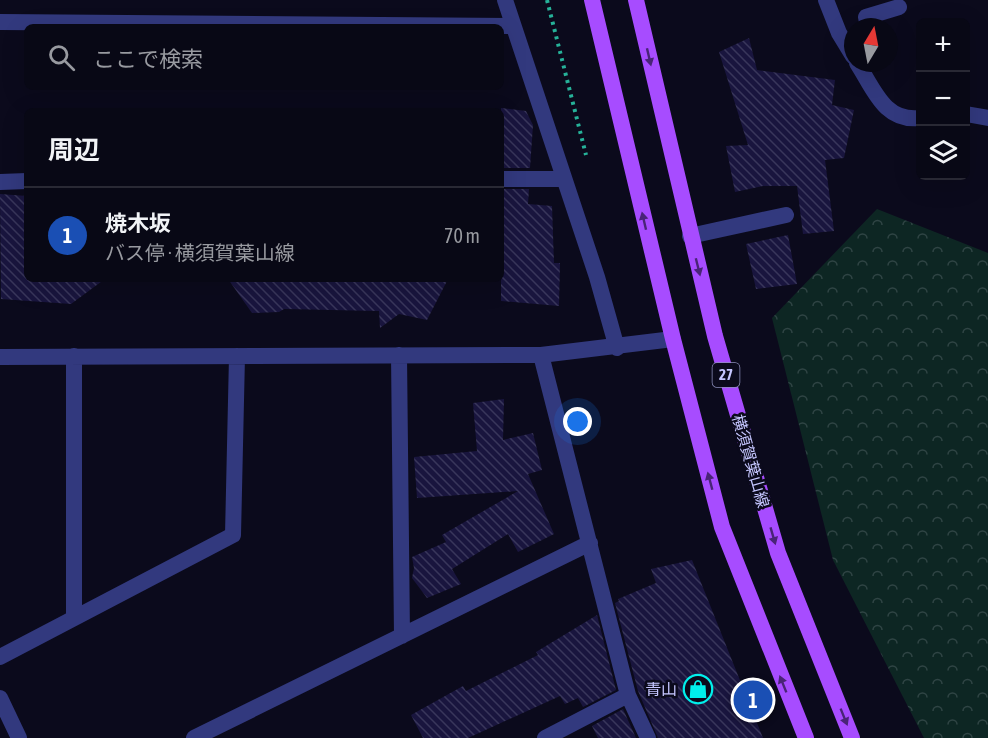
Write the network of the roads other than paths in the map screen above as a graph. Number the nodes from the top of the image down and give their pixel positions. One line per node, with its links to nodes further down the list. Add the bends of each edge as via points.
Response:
1 (505, 0): 10 (street)
2 (592, 0): 22 (main road, one-way to 2)
3 (636, 0): 21 (main road, 横須賀葉山線 / 27, one-way to 21)
4 (826, 0): 11 (street)
5 (899, 7): 6 (street)
6 (866, 18)
7 (0, 22): 8 (street)
8 (256, 24)
9 (504, 26): 10 (street)
10 (512, 26): 17 (street)
11 (844, 33)
12 (863, 72): 15 (street, via 887,111)
13 (970, 115): 14 (street)
14 (988, 118)
15 (916, 119)
16 (504, 179): 17 (street)
17 (562, 179): 23 (street)
18 (0, 182): 19 (street)
19 (24, 182)
20 (786, 215): 21 (street)
21 (690, 236): 40 (main road, 横須賀葉山線 / 27, one-way to 40, via 778,553)
22 (673, 339): 23 (street); 39 (main road, one-way to 22, via 722,527)
23 (617, 348): 25 (street)
24 (399, 355): 25 (street); 27 (street); 31 (street)
25 (541, 355): 29 (street)
26 (74, 356): 27 (street); 28 (street); 30 (street)
27 (237, 356): 30 (street, via 233,535)
28 (0, 357)
29 (590, 543): 31 (street); 33 (street)
30 (74, 618): 32 (street)
31 (402, 636): 36 (street)
32 (0, 657)
33 (628, 695): 37 (street); 38 (street)
34 (0, 698): 35 (street)
35 (19, 738)
36 (194, 738)
37 (545, 738)
38 (648, 738)
39 (806, 738)
40 (852, 738)

